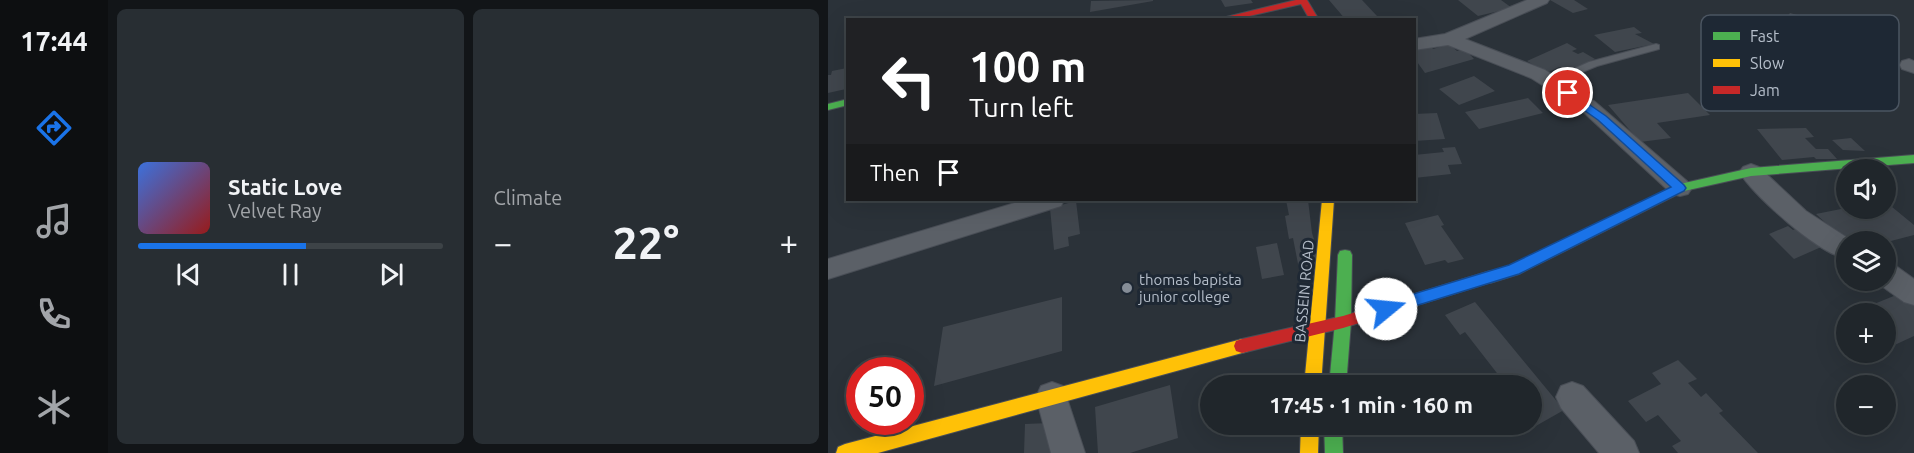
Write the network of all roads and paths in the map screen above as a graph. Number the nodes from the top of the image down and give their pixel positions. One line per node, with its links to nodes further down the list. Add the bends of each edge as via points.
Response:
1 (1541, 0): 7 (street)
2 (1302, 1): 3 (main road); 6 (main road)
3 (1284, 2): 4 (main road); 5 (main road)
4 (1225, 18)
5 (1295, 18)
6 (1314, 18)
7 (1449, 39): 8 (street); 10 (street)
8 (1416, 45)
9 (1656, 47): 10 (lane, via 1593,64)
10 (1549, 82): 15 (street, via 1587,105)
11 (846, 102): 12 (main road)
12 (828, 107)
13 (1914, 159): 14 (main road)
14 (1751, 172): 15 (main road); 18 (street, via 1797,217)
15 (1680, 188): 23 (main road, via 1514,270)
16 (1048, 201): 20 (street)
17 (1328, 201): 24 (main road, BASSEIN ROAD)
18 (1836, 242)
19 (1346, 243): 23 (main road)
20 (829, 262)
21 (1896, 281): 22 (street)
22 (1914, 294)
23 (1343, 322): 24 (main road); 26 (main road)
24 (1318, 328): 25 (main road, BASSEIN ROAD); 27 (main road)
25 (1313, 375)
26 (1338, 375)
27 (1052, 397): 31 (main road); 32 (street)
28 (1572, 397): 35 (street)
29 (1310, 435): 33 (main road)
30 (1333, 435): 34 (main road)
31 (845, 453)
32 (1068, 453)
33 (1309, 453)
34 (1334, 453)
35 (1622, 453)

